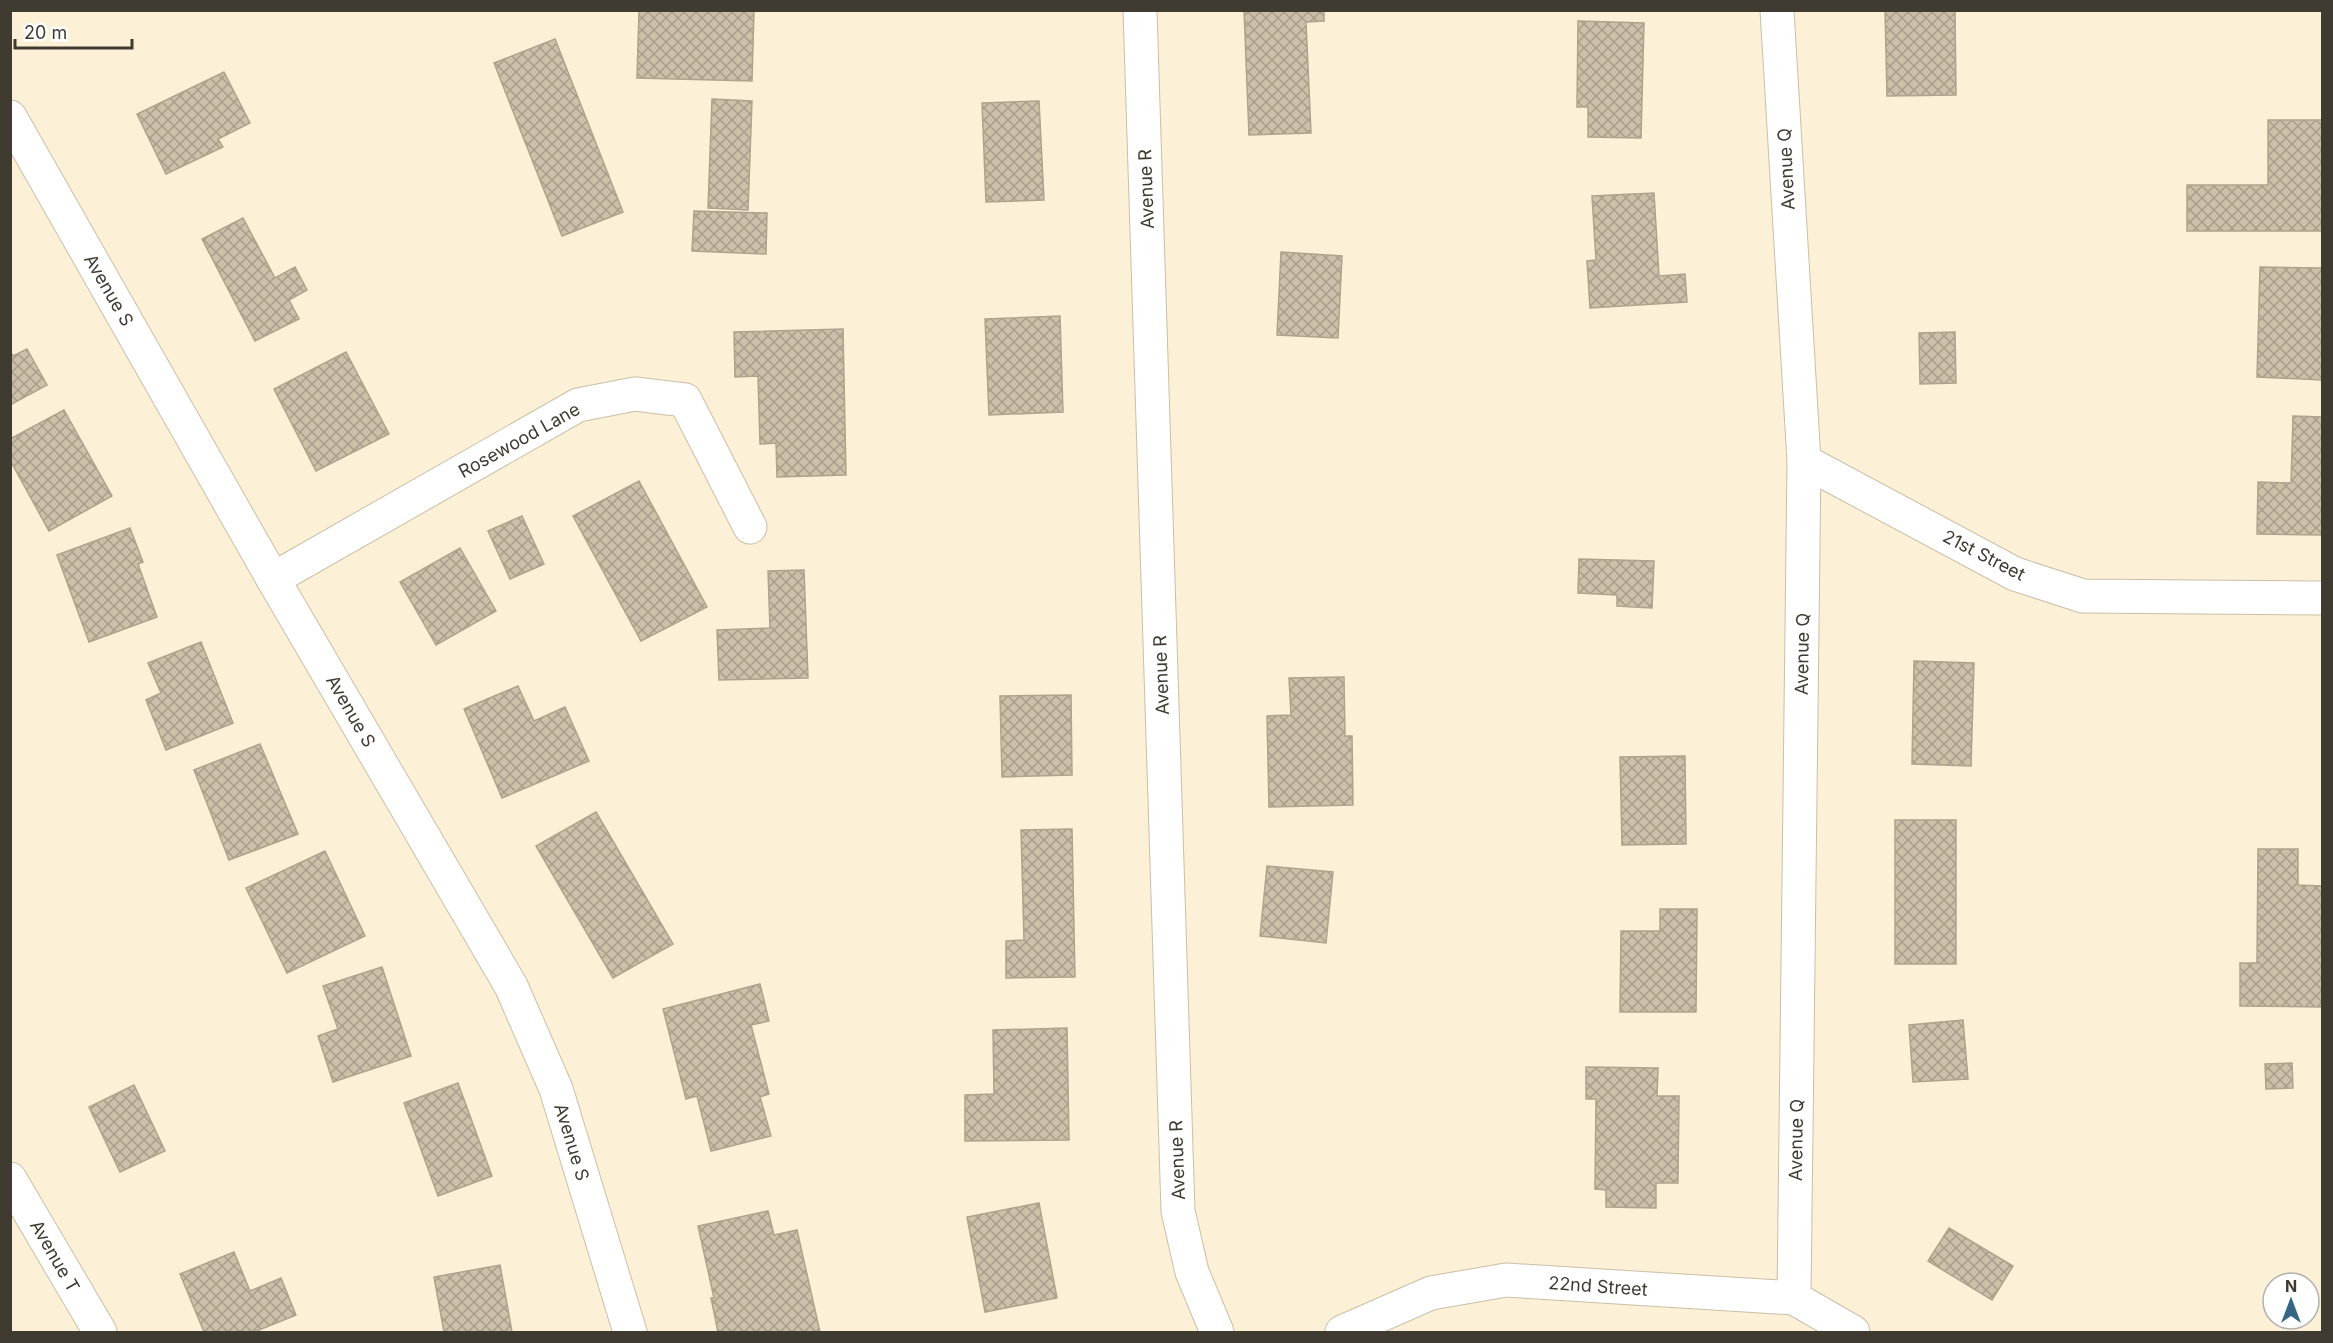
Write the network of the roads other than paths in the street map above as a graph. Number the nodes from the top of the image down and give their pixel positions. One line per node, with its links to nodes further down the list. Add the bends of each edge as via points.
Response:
1 (1140, 10): 12 (street, Avenue R, via 1178,1211 1192,1272)
2 (1777, 10): 4 (street, Avenue Q)
3 (10, 117): 6 (street, Avenue S)
4 (1804, 461): 7 (street, 21st Street, via 2015,574 2083,597); 9 (street, Avenue Q)
5 (750, 527): 6 (street, Rosewood Lane, via 685,400 635,393 578,405)
6 (273, 579): 11 (street, Avenue S, via 511,986 556,1089)
7 (2322, 598)
8 (10, 1179): 10 (street, Avenue T)
9 (1794, 1298): 13 (street, 22nd Street, via 1506,1280 1431,1293); 14 (street, 22nd Street)
10 (100, 1332)
11 (630, 1332)
12 (1217, 1332)
13 (1342, 1332)
14 (1853, 1332)

